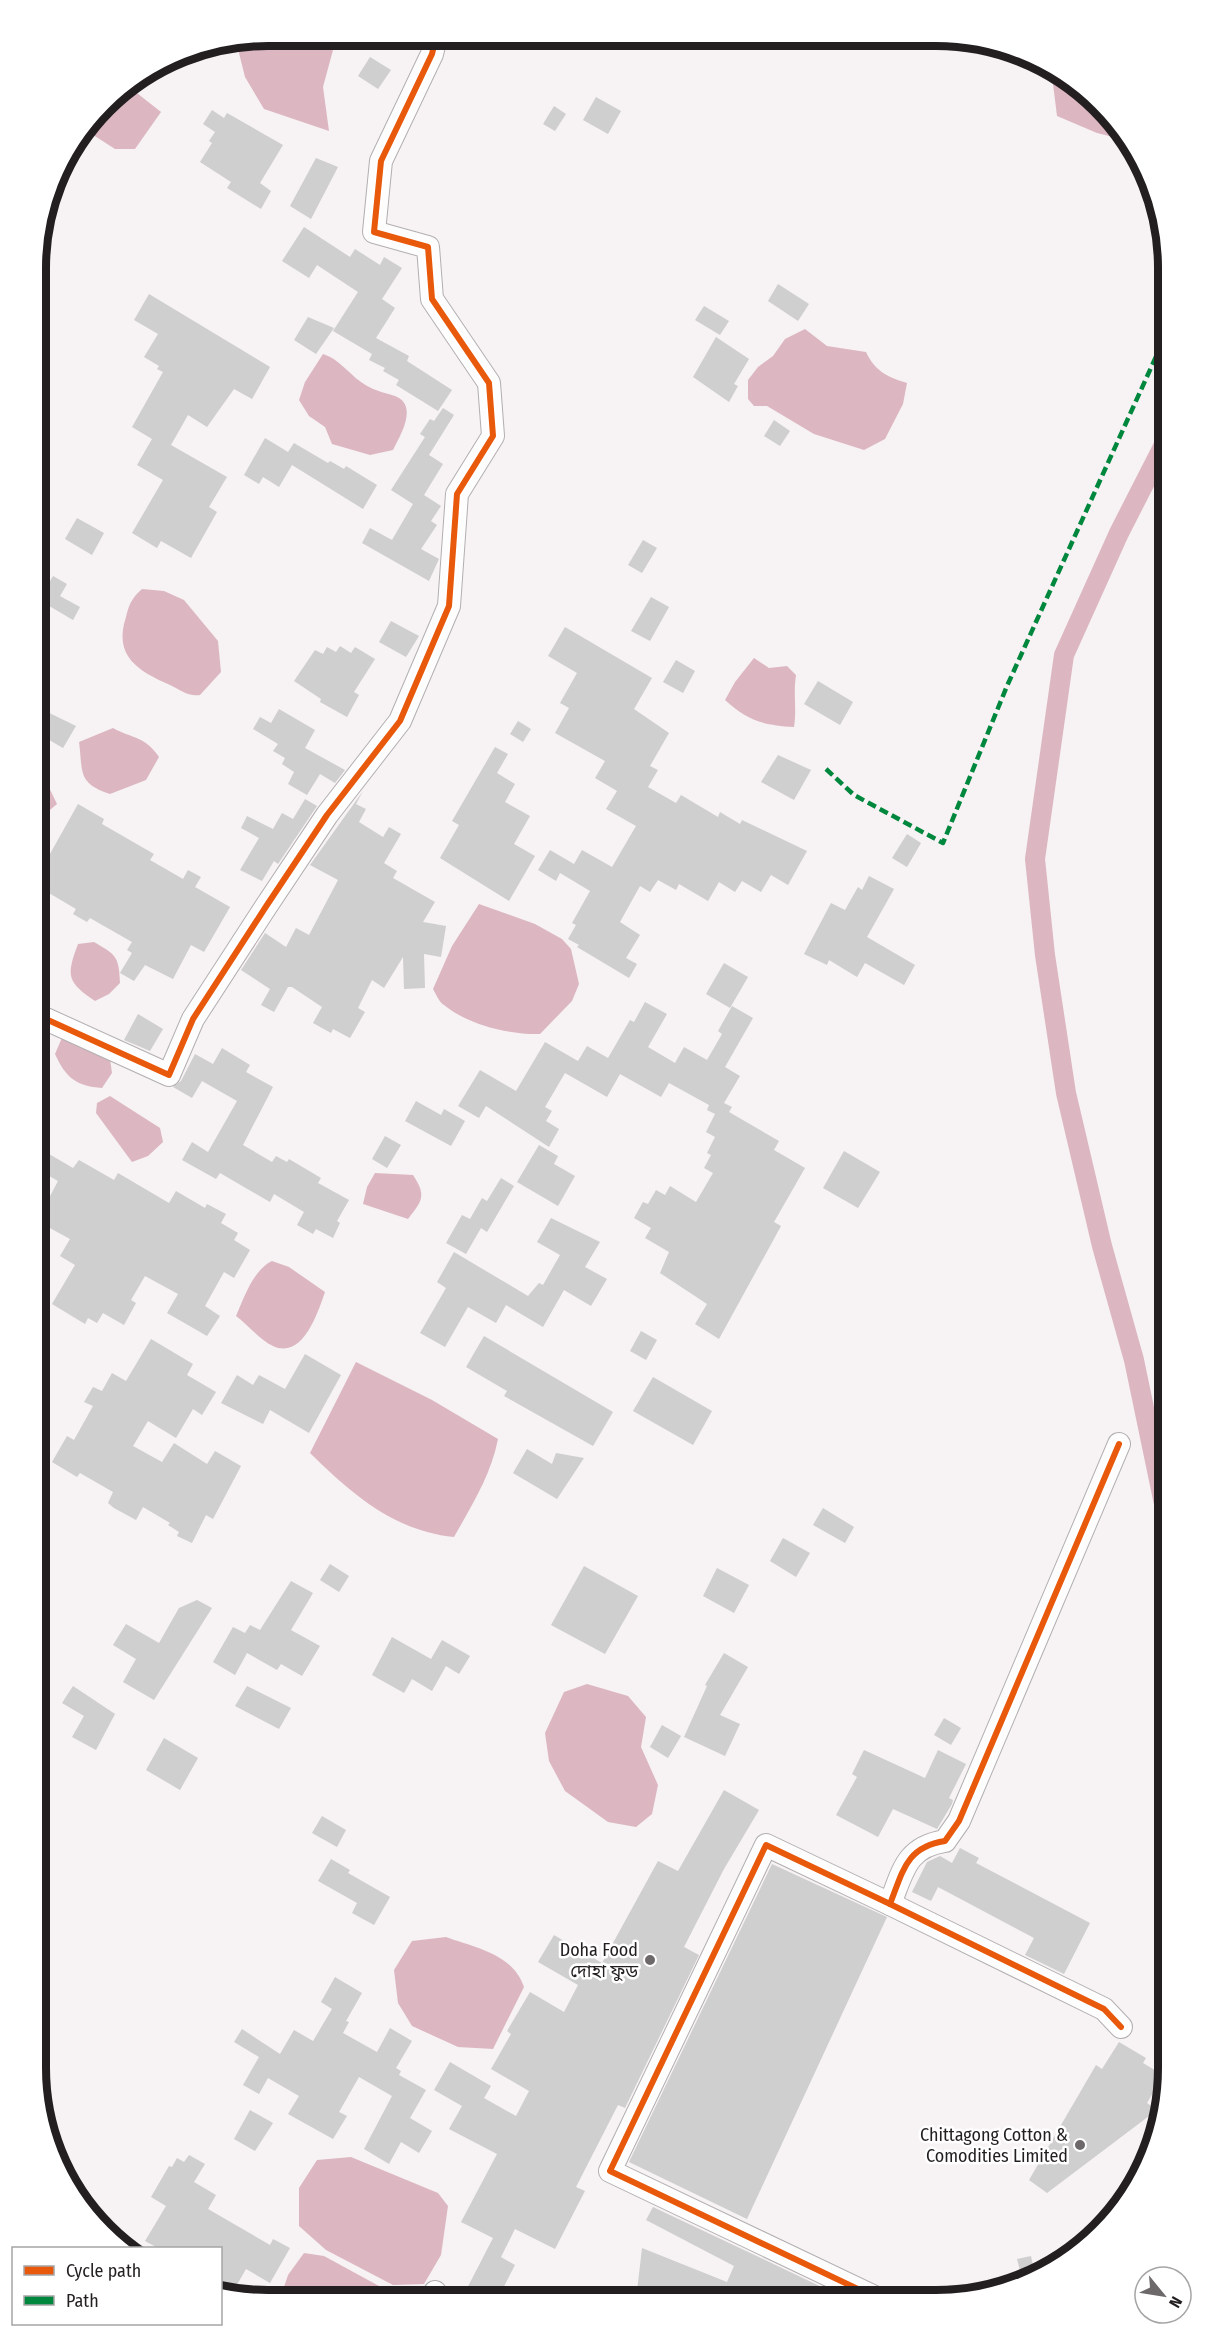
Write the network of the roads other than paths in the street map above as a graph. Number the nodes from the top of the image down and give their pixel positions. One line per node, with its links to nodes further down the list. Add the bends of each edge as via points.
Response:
1 (434, 46): 2 (street, via 381,161 374,232 428,246 432,299 489,383 493,436 457,494 449,606 400,722 327,815 265,908 193,1019 170,1075)
2 (46, 1019)
3 (1119, 1444): 4 (street, via 959,1821 945,1841 927,1844 907,1860)
4 (890, 1904): 5 (street, via 1104,2009); 6 (street, via 766,1845 610,2171)
5 (1121, 2027)
6 (860, 2290)

